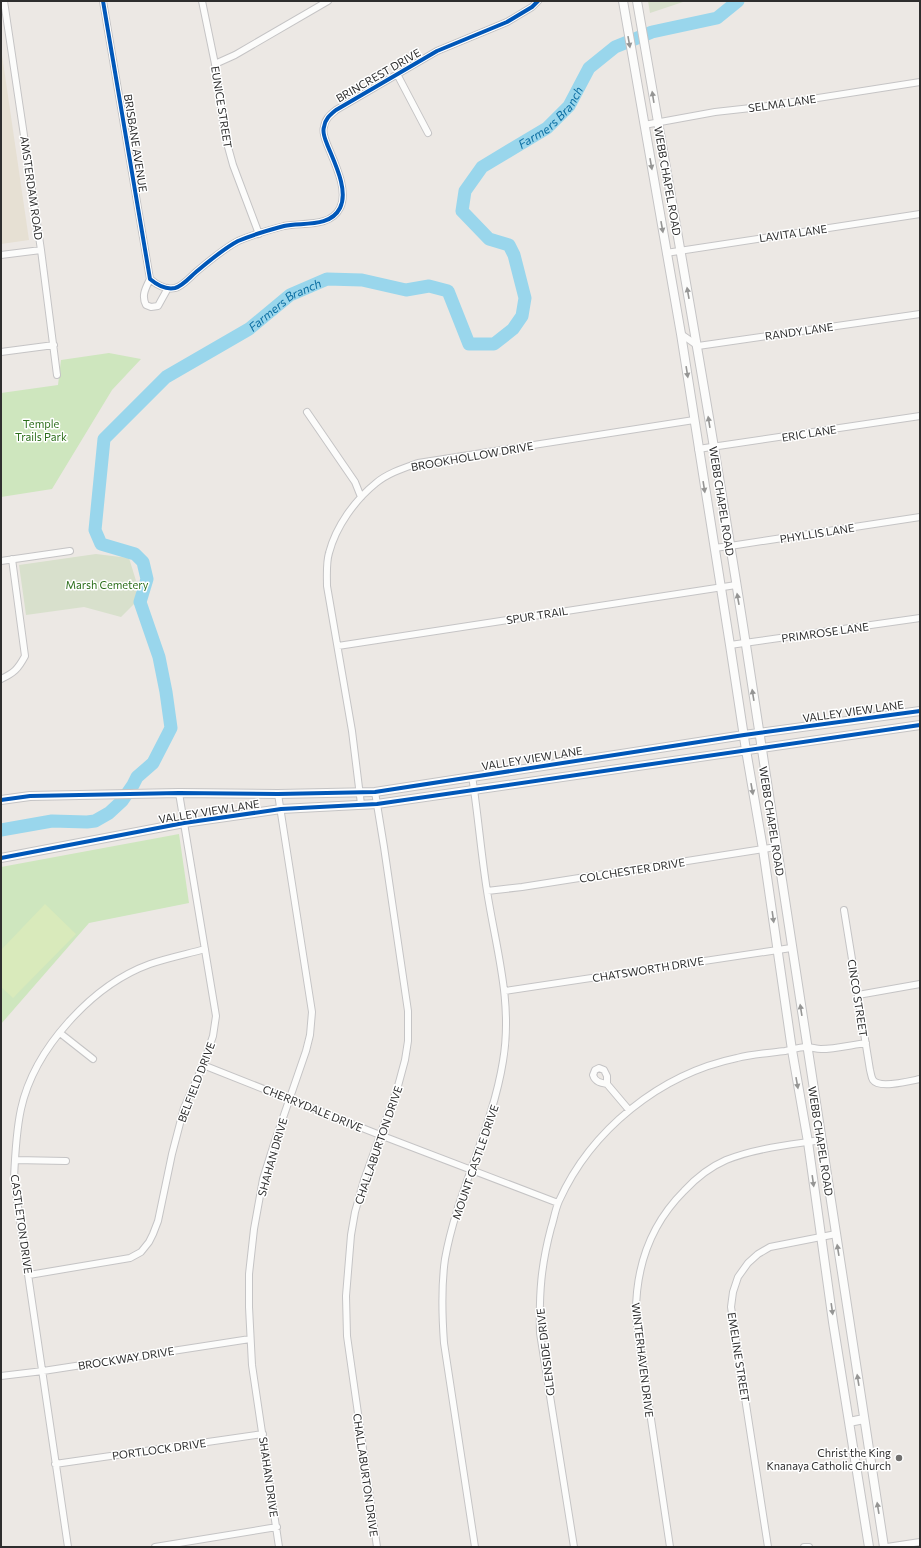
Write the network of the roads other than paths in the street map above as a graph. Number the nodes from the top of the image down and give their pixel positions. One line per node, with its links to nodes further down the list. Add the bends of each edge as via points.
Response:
1 (4, 1): 16 (street, AMSTERDAM ROAD)
2 (103, 1): 20 (street, BRISBANE AVENUE)
3 (202, 1): 8 (street, EUNICE STREET)
4 (328, 1): 8 (street)
5 (538, 1): 9 (street, BRINCREST DRIVE, via 507,22 437,51)
6 (623, 1): 12 (main road, WEBB CHAPEL ROAD, one-way to 12)
7 (637, 1): 11 (main road, WEBB CHAPEL ROAD, one-way to 7)
8 (215, 64): 15 (street, EUNICE STREET, via 225,136)
9 (397, 74): 13 (street); 15 (street, BRINCREST DRIVE, via 327,118 323,128 325,137 343,188 339,210 328,220 285,226)
10 (920, 82): 11 (street, SELMA LANE)
11 (657, 122): 12 (street, SELMA LANE); 17 (main road, WEBB CHAPEL ROAD)
12 (644, 125): 18 (main road, WEBB CHAPEL ROAD, one-way to 18)
13 (428, 133)
14 (920, 214): 17 (street, LAVITA LANE)
15 (259, 234): 21 (street, BRINCREST DRIVE, via 238,242 214,257 181,285)
16 (41, 250): 19 (street); 24 (street, AMSTERDAM ROAD)
17 (680, 250): 18 (street, LAVITA LANE); 25 (main road, WEBB CHAPEL ROAD, one-way to 17)
18 (666, 253): 23 (main road, WEBB CHAPEL ROAD)
19 (1, 255)
20 (150, 279): 21 (street, via 156,285); 21 (street, via 144,294 146,305 158,306)
21 (168, 288)
22 (920, 314): 25 (street, RANDY LANE)
23 (680, 334): 25 (street); 30 (main road, WEBB CHAPEL ROAD, one-way to 30)
24 (54, 345): 26 (street); 27 (street, AMSTERDAM ROAD)
25 (698, 346): 31 (main road, WEBB CHAPEL ROAD, one-way to 25)
26 (1, 352)
27 (57, 375)
28 (308, 412): 33 (street, via 355,482)
29 (920, 416): 31 (street, ERIC LANE)
30 (694, 420): 32 (main road, WEBB CHAPEL ROAD); 33 (street, BROOKHOLLOW DRIVE, via 418,463 386,476)
31 (713, 447): 32 (street, ERIC LANE); 35 (main road, WEBB CHAPEL ROAD)
32 (698, 449): 36 (main road, WEBB CHAPEL ROAD, one-way to 36)
33 (361, 496): 45 (street, BROOKHOLLOW DRIVE, via 342,524 327,562 328,586)
34 (920, 517): 35 (street, PHYLLIS LANE)
35 (730, 546): 36 (street, PHYLLIS LANE); 40 (main road, WEBB CHAPEL ROAD)
36 (714, 548): 41 (main road, WEBB CHAPEL ROAD)
37 (70, 551): 38 (street)
38 (12, 559): 39 (street); 46 (street, via 25,656 19,668)
39 (1, 561)
40 (736, 585): 41 (street, SPUR TRAIL); 43 (main road, WEBB CHAPEL ROAD, one-way to 40)
41 (720, 586): 44 (main road, WEBB CHAPEL ROAD); 45 (street, SPUR TRAIL)
42 (920, 618): 43 (street, PRIMROSE LANE)
43 (746, 644): 44 (street, PRIMROSE LANE); 51 (main road, WEBB CHAPEL ROAD, one-way to 43)
44 (730, 645): 52 (main road, WEBB CHAPEL ROAD)
45 (338, 646): 57 (street, BROOKHOLLOW DRIVE)
46 (1, 679)
47 (920, 711): 48 (main road, VALLEY VIEW LANE)
48 (877, 717): 50 (main road); 51 (main road, VALLEY VIEW LANE)
49 (920, 725): 50 (main road, VALLEY VIEW LANE)
50 (879, 731): 53 (main road, VALLEY VIEW LANE)
51 (759, 734): 52 (main road, VALLEY VIEW LANE); 53 (main road, WEBB CHAPEL ROAD)
52 (744, 735): 54 (main road, WEBB CHAPEL ROAD); 55 (main road, VALLEY VIEW LANE)
53 (761, 748): 54 (main road, VALLEY VIEW LANE); 66 (main road, WEBB CHAPEL ROAD)
54 (746, 750): 56 (main road, VALLEY VIEW LANE); 67 (main road, WEBB CHAPEL ROAD, one-way to 67)
55 (472, 776): 56 (street, MOUNT CASTLE DRIVE); 58 (main road, VALLEY VIEW LANE)
56 (474, 790): 63 (main road, VALLEY VIEW LANE); 69 (street, MOUNT CASTLE DRIVE)
57 (359, 792): 58 (main road, VALLEY VIEW LANE); 60 (main road, VALLEY VIEW LANE); 62 (street, BROOKHOLLOW DRIVE)
58 (375, 792): 63 (street, CHALLABURTON DRIVE)
59 (179, 793): 60 (main road, VALLEY VIEW LANE); 61 (main road, VALLEY VIEW LANE, via 30,796); 65 (street, BELFIELD DRIVE)
60 (278, 794): 64 (street, SHAHAN DRIVE)
61 (1, 800)
62 (361, 804): 63 (main road, VALLEY VIEW LANE); 64 (main road, VALLEY VIEW LANE)
63 (377, 804): 87 (street, CHALLABURTON DRIVE, via 407,1003 408,1029 405,1060)
64 (281, 809): 65 (main road, VALLEY VIEW LANE); 85 (street, SHAHAN DRIVE, via 312,1012 309,1040)
65 (184, 823): 68 (main road, VALLEY VIEW LANE); 72 (street, BELFIELD DRIVE)
66 (776, 847): 67 (street, COLCHESTER DRIVE); 71 (main road, WEBB CHAPEL ROAD)
67 (763, 849): 69 (street, COLCHESTER DRIVE); 73 (main road, WEBB CHAPEL ROAD, one-way to 73)
68 (1, 858)
69 (487, 891): 75 (street, MOUNT CASTLE DRIVE)
70 (844, 910): 76 (street, CINCO STREET)
71 (791, 948): 73 (street, CHATSWORTH DRIVE); 79 (main road, WEBB CHAPEL ROAD, one-way to 71)
72 (205, 949): 77 (street, CASTLETON DRIVE, via 149,964 116,981 80,1010); 82 (street, BELFIELD DRIVE, via 216,1016 213,1036)
73 (777, 950): 75 (street, CHATSWORTH DRIVE); 80 (main road, WEBB CHAPEL ROAD)
74 (920, 984): 76 (street)
75 (505, 991): 92 (street, MOUNT CASTLE DRIVE, via 504,1061 496,1099)
76 (858, 995): 78 (street, CINCO STREET)
77 (60, 1033): 81 (street); 90 (street, CASTLETON DRIVE, via 38,1065 27,1091 16,1135)
78 (866, 1043): 79 (street, GLENSIDE DRIVE, via 820,1049); 83 (street, CINCO STREET, via 870,1070 873,1080 877,1083 885,1085)
79 (806, 1047): 80 (street, GLENSIDE DRIVE); 88 (main road, WEBB CHAPEL ROAD)
80 (792, 1050): 86 (street, GLENSIDE DRIVE, via 737,1058 694,1071); 89 (main road, WEBB CHAPEL ROAD, one-way to 89)
81 (93, 1059)
82 (203, 1065): 85 (street, CHERRYDALE DRIVE); 96 (street, BELFIELD DRIVE, via 184,1108 158,1221 149,1242 130,1258)
83 (920, 1079)
84 (607, 1084): 86 (street)
85 (290, 1099): 87 (street, CHERRYDALE DRIVE); 99 (street, SHAHAN DRIVE, via 263,1179 254,1229 249,1274)
86 (629, 1110): 93 (street, GLENSIDE DRIVE, via 591,1150)
87 (380, 1135): 92 (street, CHERRYDALE DRIVE); 111 (street, CHALLABURTON DRIVE, via 355,1212 346,1296 347,1336)
88 (821, 1140): 89 (street, WINTERHAVEN DRIVE); 94 (main road, WEBB CHAPEL ROAD)
89 (808, 1142): 95 (main road, WEBB CHAPEL ROAD, one-way to 95); 114 (street, WINTERHAVEN DRIVE, via 750,1152 712,1167 694,1180 663,1214 645,1254 639,1272 636,1318)
90 (15, 1160): 91 (street); 96 (street, CASTLETON DRIVE, via 14,1179)
91 (66, 1161)
92 (472, 1170): 93 (street, CHERRYDALE DRIVE); 112 (street, MOUNT CASTLE DRIVE, via 452,1230 446,1258 442,1283 442,1316)
93 (558, 1203): 113 (street, GLENSIDE DRIVE, via 541,1277 540,1333)
94 (836, 1234): 95 (street, EMELINE STREET); 97 (main road, WEBB CHAPEL ROAD, one-way to 94)
95 (821, 1236): 98 (main road, WEBB CHAPEL ROAD); 115 (street, EMELINE STREET, via 770,1247 758,1254 738,1277 733,1292 731,1307)
96 (28, 1275): 100 (street, CASTLETON DRIVE)
97 (842, 1276): 98 (main road); 102 (main road, WEBB CHAPEL ROAD, one-way to 97)
98 (827, 1278): 103 (main road, WEBB CHAPEL ROAD, one-way to 103)
99 (250, 1339): 100 (street, BROCKWAY DRIVE); 104 (street, SHAHAN DRIVE)
100 (43, 1371): 101 (street, BROCKWAY DRIVE); 105 (street, CASTLETON DRIVE)
101 (1, 1376)
102 (864, 1419): 103 (main road); 119 (main road, WEBB CHAPEL ROAD, one-way to 102)
103 (849, 1422): 118 (main road, WEBB CHAPEL ROAD)
104 (263, 1434): 105 (street, PORTLOCK DRIVE); 106 (street, SHAHAN DRIVE)
105 (55, 1464): 108 (street, CASTLETON DRIVE)
106 (276, 1527): 109 (street); 110 (street, SHAHAN DRIVE)
107 (920, 1542): 119 (street)
108 (68, 1547)
109 (155, 1547)
110 (280, 1547)
111 (377, 1547)
112 (475, 1547)
113 (574, 1547)
114 (670, 1547)
115 (768, 1547)
116 (804, 1547): 117 (street)
117 (809, 1547)
118 (869, 1547)
119 (885, 1547)

